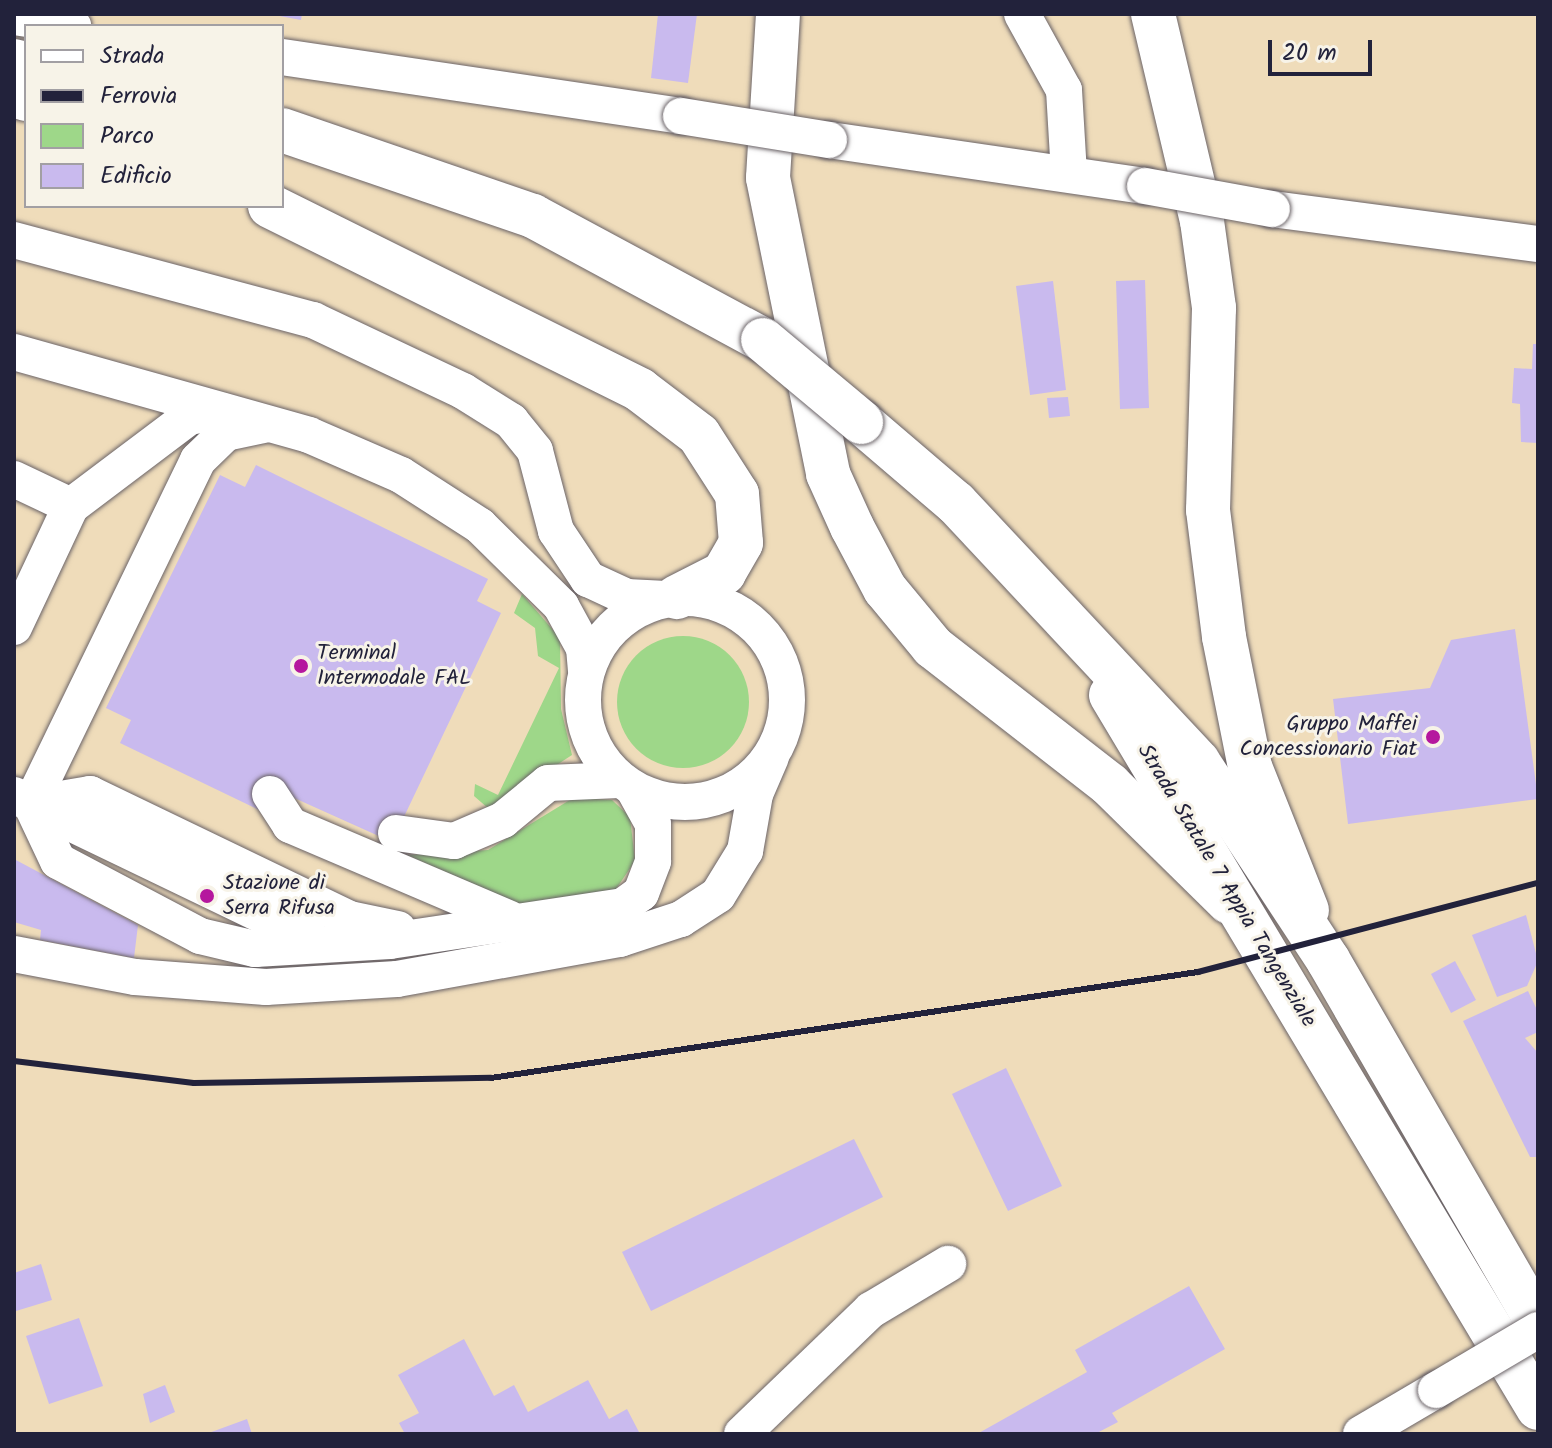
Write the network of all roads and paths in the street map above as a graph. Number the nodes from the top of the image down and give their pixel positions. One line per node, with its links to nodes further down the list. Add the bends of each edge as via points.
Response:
1 (34, 14): 7 (street)
2 (778, 14): 29 (main road, via 768,178 828,474 852,527 885,589 933,647 1110,785)
3 (1022, 14): 10 (street, via 1064,90)
4 (1153, 14): 34 (main road, via 1202,221 1214,308 1208,510 1224,637 1250,767)
5 (14, 17): 6 (street)
6 (58, 24)
7 (65, 24)
8 (284, 57): 10 (street, bridge)
9 (284, 131): 21 (main road, bridge, via 533,216 763,340 956,503)
10 (1069, 173): 13 (street, bridge, via 1272,209)
11 (274, 208): 19 (main road, via 640,390 699,435 737,494 741,543 724,573)
12 (14, 240): 19 (street, via 313,320 473,397 511,421 535,451 556,531 577,567 627,597)
13 (1538, 244)
14 (14, 352): 15 (street)
15 (222, 411): 16 (street); 18 (street, via 189,417)
16 (270, 425): 22 (street, via 373,461 480,526 561,606 584,648); 26 (street, via 226,433 198,460)
17 (14, 479): 18 (street)
18 (71, 506): 20 (street)
19 (669, 598): 22 (street, via 620,621); 23 (street, via 720,604 769,640 788,698)
20 (14, 627)
21 (1075, 630): 29 (main road, Strada Statale 7 Appia Tangenziale, via 1187,811); 34 (main road, Strada Statale 7 Appia Tangenziale, via 1198,762)
22 (586, 671): 24 (street, via 584,718)
23 (771, 757): 24 (street, via 751,779 710,799 664,801); 33 (street, via 755,794 745,851 718,895 652,930)
24 (627, 785): 27 (street, via 583,779 548,783 472,837 439,843); 28 (street, via 655,840)
25 (272, 797): 30 (street, via 290,825 359,850 487,912)
26 (22, 799): 31 (street, via 90,794 350,919 384,929); 31 (street, via 58,861 200,936 255,949 351,944)
27 (396, 833)
28 (641, 893): 30 (street, via 609,911); 33 (street, via 605,931)
29 (1236, 909): 38 (main road, Strada Statale 7 Appia Tangenziale)
30 (532, 920): 31 (street)
31 (445, 929)
32 (14, 954): 33 (street, via 135,977 266,987 397,979)
33 (530, 955)
34 (1328, 960): 36 (main road, Strada Statale 7 Appia Tangenziale)
35 (948, 1264): 39 (street, via 871,1310)
36 (1538, 1323)
37 (1538, 1330): 40 (street, bridge)
38 (1538, 1408)
39 (742, 1434)
40 (1361, 1434)

